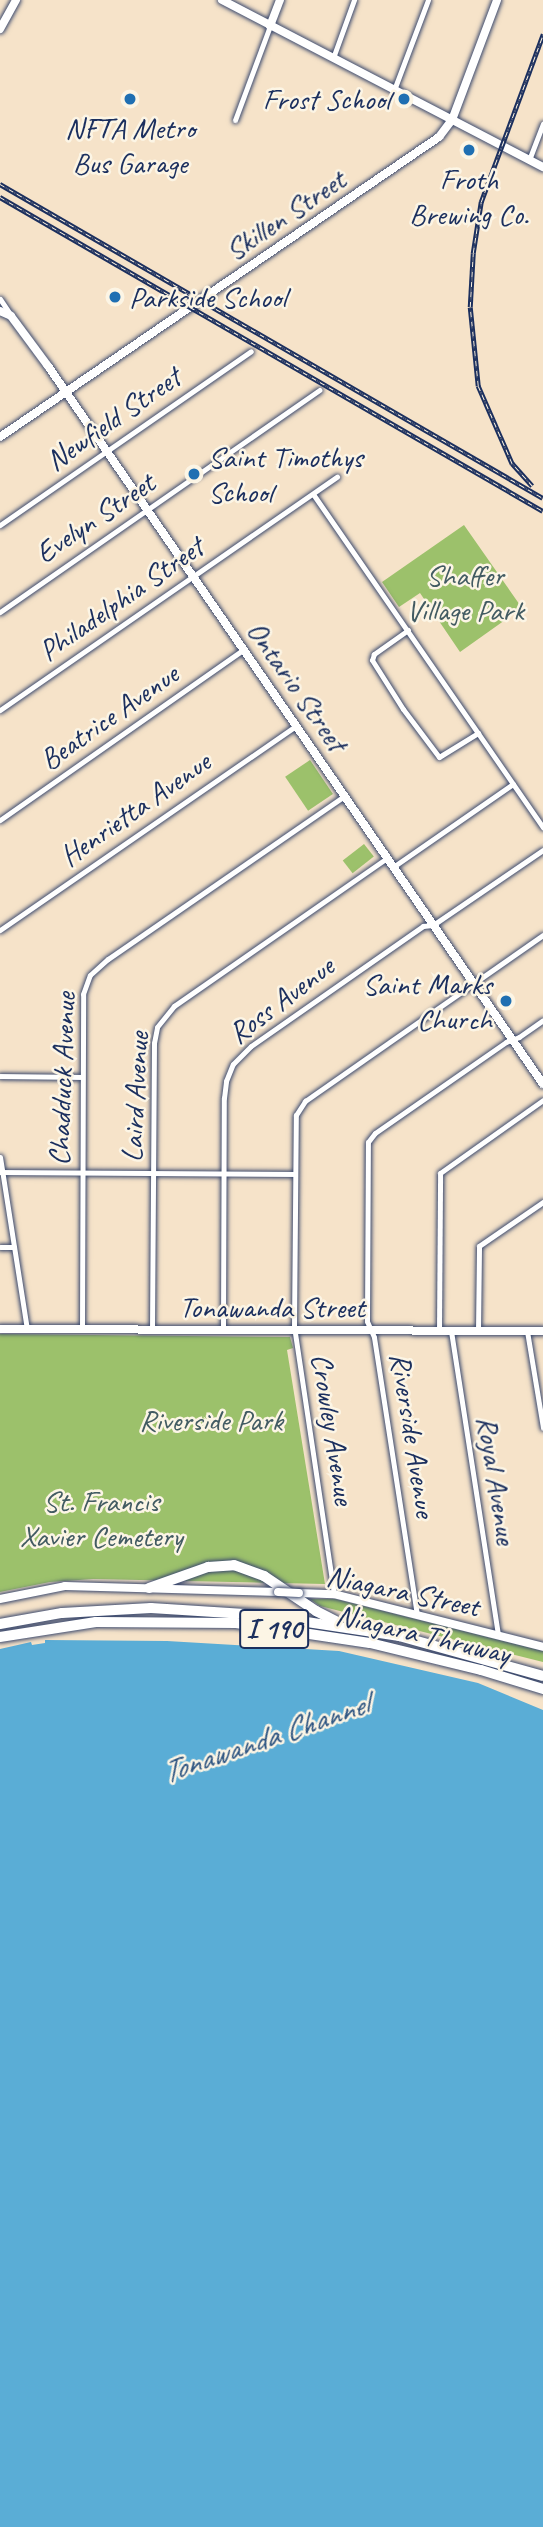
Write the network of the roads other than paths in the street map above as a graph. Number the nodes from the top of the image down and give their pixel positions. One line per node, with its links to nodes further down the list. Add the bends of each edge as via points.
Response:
1 (16, 0): 8 (street)
2 (222, 0): 7 (street)
3 (280, 0): 7 (street)
4 (354, 0): 9 (street)
5 (428, 0): 10 (street)
6 (496, 0): 12 (street)
7 (270, 26): 9 (street); 11 (street)
8 (0, 29)
9 (333, 58): 10 (street)
10 (394, 90): 12 (street)
11 (235, 120)
12 (452, 120): 14 (street); 21 (street, Skillen Street, via 439,137)
13 (543, 124): 14 (street)
14 (529, 160): 15 (street)
15 (543, 167)
16 (0, 299): 18 (street, Ontario Street)
17 (0, 311): 18 (street, Ontario Street)
18 (11, 316): 21 (street, Ontario Street)
19 (251, 351): 23 (street, Newfield Street)
20 (320, 390): 26 (street, Evelyn Street)
21 (66, 392): 22 (street, Skillen Street); 23 (street, Ontario Street)
22 (1, 435)
23 (106, 451): 26 (street, Ontario Street); 27 (street, Newfield Street)
24 (337, 477): 25 (street, Philadelphia Street)
25 (313, 494): 28 (street, Philadelphia Street); 30 (street)
26 (148, 510): 28 (street, Ontario Street); 29 (street, Evelyn Street)
27 (0, 525)
28 (194, 577): 31 (street, Ontario Street); 32 (street, Philadelphia Street)
29 (0, 612)
30 (408, 631): 34 (street); 34 (street, via 372,657 403,709 439,757)
31 (243, 650): 33 (street, Ontario Street); 37 (street, Beatrice Avenue)
32 (0, 710)
33 (296, 726): 36 (street, Ontario Street); 43 (street, Henrietta Avenue)
34 (478, 733): 35 (street)
35 (513, 784): 38 (street); 41 (street)
36 (344, 796): 40 (street, Ontario Street); 49 (street, Chadduck Avenue, via 94,970 83,994)
37 (0, 820)
38 (543, 827)
39 (543, 850): 42 (street, Ross Avenue)
40 (387, 858): 41 (street, Ontario Street); 55 (street, Laird Avenue, via 174,1006 162,1019 154,1043)
41 (393, 867): 42 (street, Ontario Street)
42 (433, 925): 45 (street, Ontario Street); 56 (street, Ross Avenue, via 423,926 238,1057 224,1089)
43 (0, 930)
44 (543, 935): 45 (street, Crowley Avenue)
45 (473, 983): 47 (street, Ontario Street); 57 (street, Crowley Avenue, via 305,1101 295,1123)
46 (543, 1020): 47 (street, Riverside Avenue)
47 (512, 1039): 50 (street, Ontario Street); 65 (street, Riverside Avenue, via 368,1142 367,1321)
48 (0, 1076): 49 (street)
49 (82, 1077): 54 (street, Chadduck Avenue)
50 (543, 1084)
51 (543, 1100): 68 (street, via 440,1173)
52 (0, 1157): 53 (street)
53 (1, 1172): 54 (street); 60 (street)
54 (82, 1172): 55 (street); 63 (street, Chadduck Avenue)
55 (153, 1174): 56 (street); 66 (street, Laird Avenue)
56 (223, 1174): 57 (street); 64 (street, Ross Avenue)
57 (295, 1174): 67 (street, Crowley Avenue)
58 (543, 1202): 70 (street, via 479,1246)
59 (0, 1247): 60 (street)
60 (14, 1247): 62 (street)
61 (0, 1329): 62 (street, Tonawanda Street)
62 (27, 1329): 63 (street, Tonawanda Street)
63 (82, 1329): 66 (street, Tonawanda Street)
64 (223, 1329): 66 (street, Tonawanda Street); 67 (street, Tonawanda Street)
65 (371, 1329): 67 (street, Tonawanda Street); 68 (street, Tonawanda Street); 77 (street, Riverside Avenue)
66 (152, 1330)
67 (295, 1330): 75 (street, Crowley Avenue)
68 (439, 1331): 69 (street, Tonawanda Street)
69 (451, 1331): 70 (street, Tonawanda Street); 80 (street, Royal Avenue)
70 (478, 1331): 71 (street, Tonawanda Street)
71 (527, 1331): 72 (street, Tonawanda Street); 73 (street)
72 (543, 1331)
73 (543, 1428)
74 (149, 1588): 75 (street, Niagara Street, bridge); 76 (street, Niagara Street, via 65,1586); 79 (highway, via 208,1567 234,1565 264,1576 316,1611)
75 (334, 1594): 77 (street, Niagara Street)
76 (0, 1599)
77 (417, 1615): 80 (street, Niagara Street)
78 (0, 1624): 79 (highway, Niagara Thruway / I 190, via 62,1613 152,1608)
79 (349, 1626): 83 (highway, Niagara Thruway / I 190, via 438,1645)
80 (498, 1635): 82 (street, Niagara Street)
81 (0, 1637): 84 (highway, Niagara Thruway / I 190, via 96,1622 236,1623 369,1643)
82 (543, 1647)
83 (543, 1676)
84 (543, 1689)

